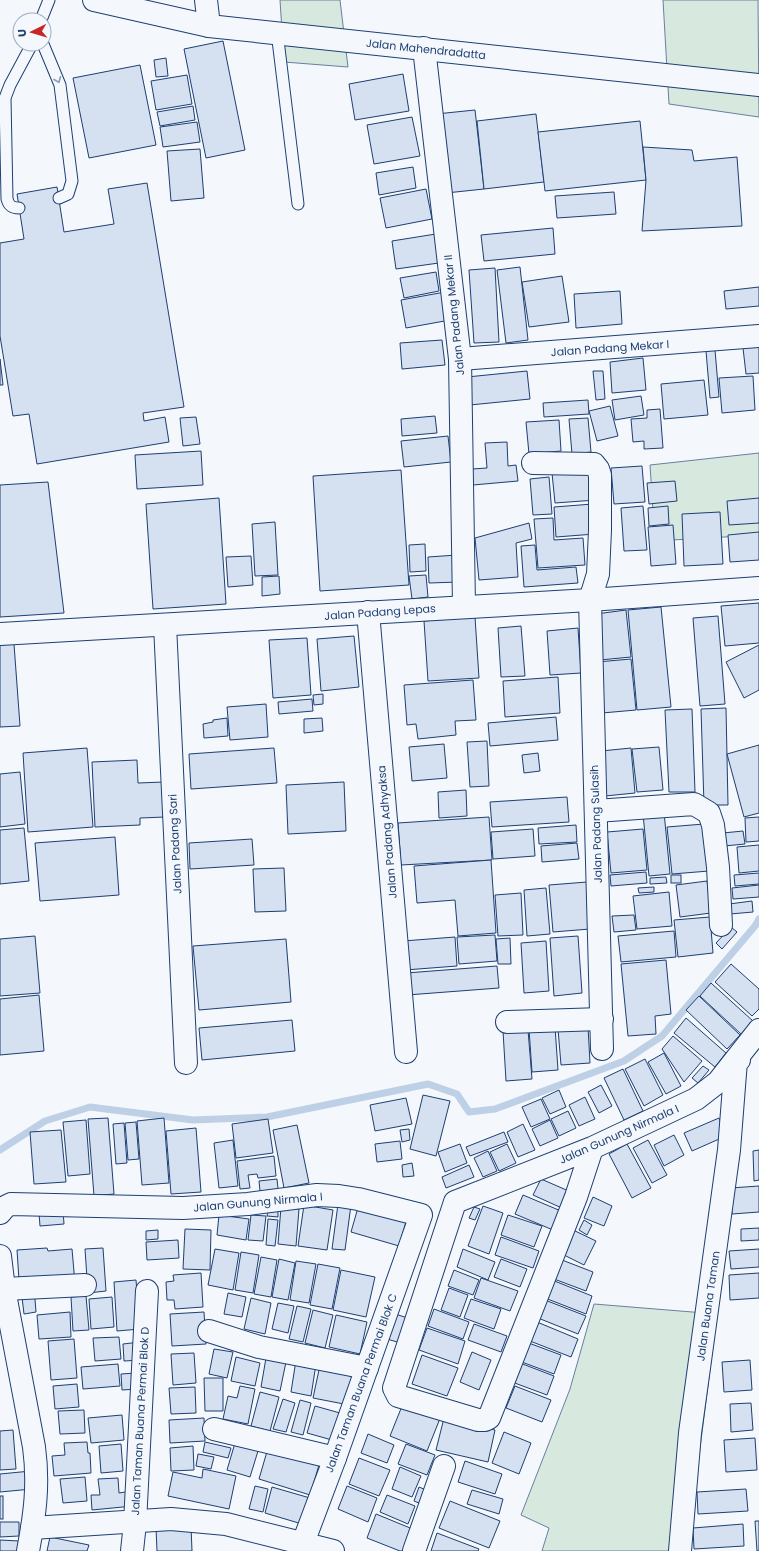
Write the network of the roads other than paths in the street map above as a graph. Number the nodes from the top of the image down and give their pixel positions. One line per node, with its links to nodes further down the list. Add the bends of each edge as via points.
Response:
1 (49, 0): 4 (lane)
2 (94, 0): 5 (main road, Jalan Mahendradatta)
3 (206, 0): 5 (main road)
4 (44, 12)
5 (209, 26): 6 (main road, Jalan Mahendradatta)
6 (277, 32): 7 (main road, Jalan Mahendradatta); 13 (lane)
7 (424, 48): 10 (main road, Jalan Mahendradatta); 16 (main road, Jalan Padang Mekar II)
8 (28, 52): 11 (lane, via 5,98)
9 (46, 52): 12 (lane, one-way to 12, via 60,85 72,181 68,194)
10 (759, 85)
11 (3, 185): 14 (lane, via 9,205)
12 (58, 198)
13 (298, 204)
14 (19, 208)
15 (759, 336): 16 (main road, Jalan Padang Mekar I)
16 (460, 359): 20 (main road, Jalan Padang Mekar II)
17 (533, 463): 19 (main road, Jalan Padang Sulasih, via 594,464 598,469 598,574)
18 (759, 588): 19 (main road, Jalan Padang Lepas)
19 (590, 600): 20 (main road, Jalan Padang Lepas); 24 (main road, Jalan Padang Sulasih)
20 (464, 606): 21 (main road, Jalan Padang Lepas)
21 (368, 612): 22 (main road, Jalan Padang Lepas); 30 (main road, Jalan Padang Adhyaksa)
22 (165, 625): 23 (main road, Jalan Padang Lepas); 33 (main road, Jalan Padang Sari)
23 (0, 634)
24 (596, 811): 25 (main road, via 694,804 709,813 713,824 718,868); 26 (main road, Jalan Padang Sulasih)
25 (721, 926)
26 (602, 1020): 27 (main road); 29 (main road, Jalan Padang Sulasih)
27 (507, 1022)
28 (759, 1030): 32 (main road, Jalan Gunung Nirmala I)
29 (602, 1049)
30 (406, 1052)
31 (759, 1056): 32 (main road)
32 (736, 1061): 34 (main road, Jalan Gunung Nirmala I, via 718,1082 696,1099); 53 (main road, Jalan Buana Taman, via 729,1150 690,1433)
33 (186, 1063)
34 (592, 1148): 34 (main road, Jalan Gunung Nirmala I, via 455,1202 394,1388 398,1396 478,1420 489,1418 574,1204)
35 (0, 1213): 36 (main road, Jalan Gunung Nirmala I, via 11,1204 184,1208 248,1204 317,1195 358,1199)
36 (421, 1215): 42 (main road, Jalan Taman Buana Permai Blok C)
37 (0, 1256): 39 (main road)
38 (85, 1285): 39 (main road)
39 (4, 1289): 47 (main road, via 37,1470)
40 (147, 1291): 46 (main road, Jalan Taman Buana Permai Blok D)
41 (209, 1331): 42 (main road, via 259,1347)
42 (367, 1368): 44 (main road, Jalan Taman Buana Permai Blok C)
43 (214, 1429): 44 (main road)
44 (335, 1458): 48 (main road, Jalan Taman Buana Permai Blok C)
45 (444, 1466): 52 (main road)
46 (135, 1522): 47 (main road); 48 (main road, via 171,1519 226,1524); 50 (main road, Jalan Taman Buana Permai Blok D)
47 (32, 1528): 49 (main road)
48 (302, 1547): 51 (main road)
49 (28, 1551)
50 (132, 1551)
51 (334, 1551)
52 (414, 1551)
53 (680, 1551)

